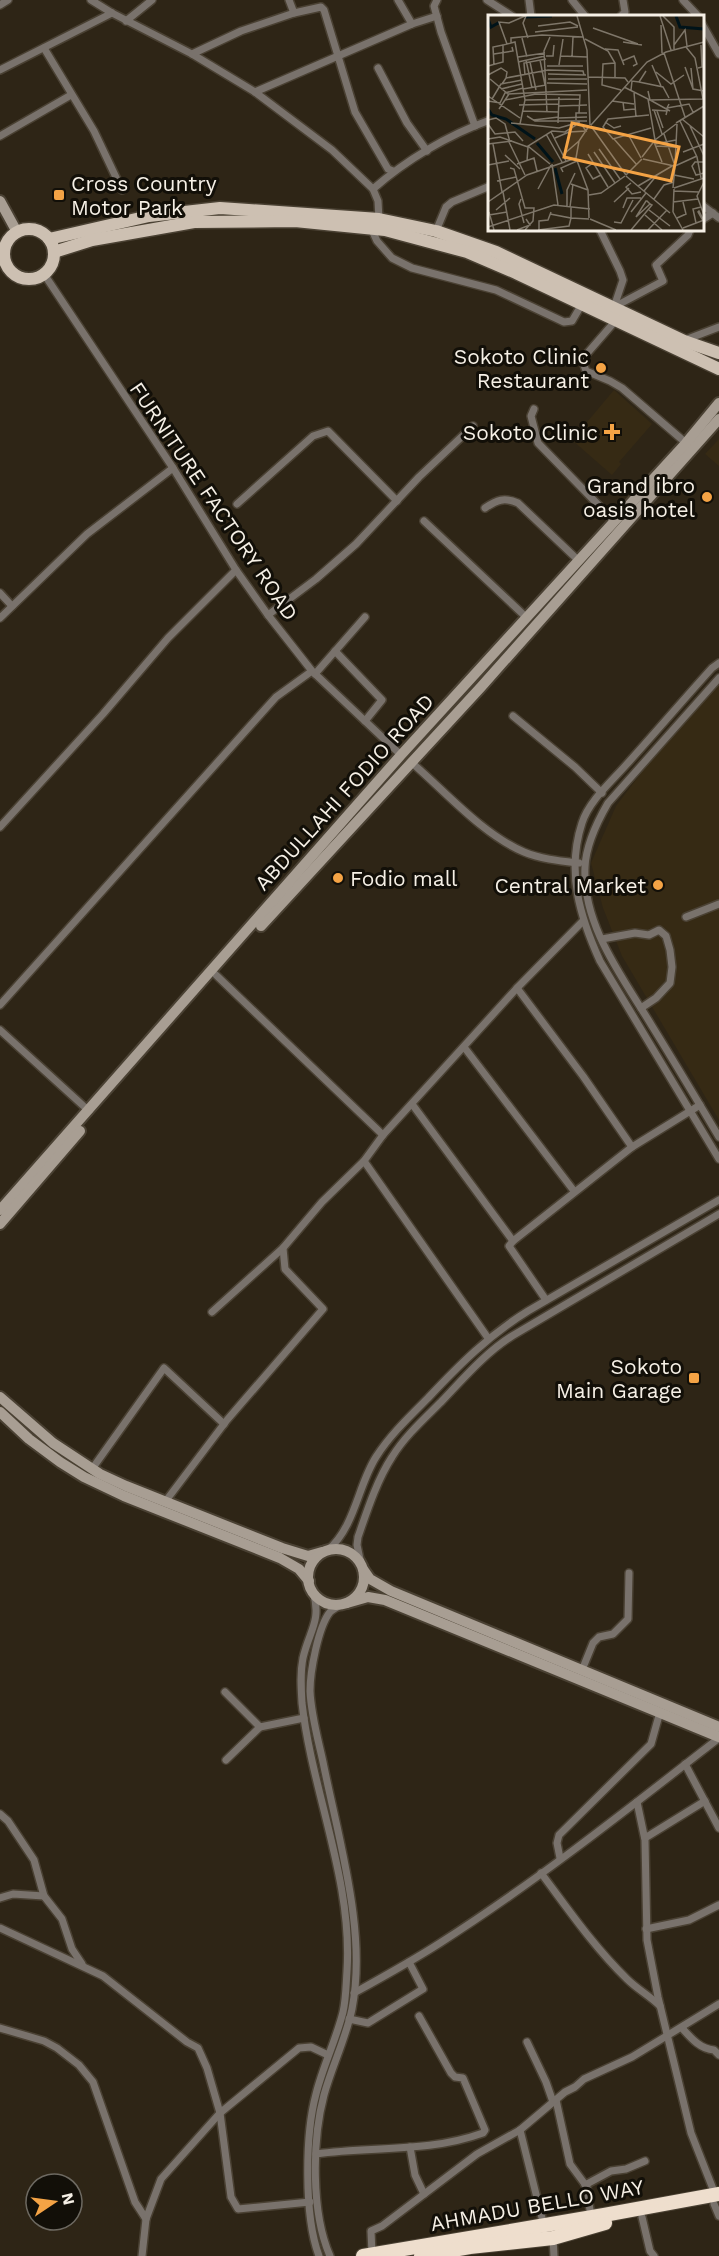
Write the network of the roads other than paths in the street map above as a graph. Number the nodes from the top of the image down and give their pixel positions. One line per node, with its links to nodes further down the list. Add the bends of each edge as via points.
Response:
1 (8, 0): 12 (street)
2 (91, 0): 14 (street)
3 (152, 0): 21 (street)
4 (290, 0): 13 (street)
5 (398, 0): 22 (street)
6 (437, 0): 20 (street)
7 (487, 0): 15 (street)
8 (529, 0): 16 (street)
9 (572, 0): 17 (street)
10 (623, 0): 18 (street)
11 (683, 0): 19 (street)
12 (0, 5)
13 (294, 13): 25 (street, via 241,31); 27 (street, via 321,7)
14 (112, 14): 21 (street); 24 (street)
15 (510, 15)
16 (531, 15)
17 (584, 15)
18 (622, 15)
19 (697, 15)
20 (437, 16): 22 (street); 33 (street)
21 (126, 21): 25 (street)
22 (412, 24): 27 (street)
23 (704, 28): 26 (street)
24 (44, 48): 29 (street); 31 (street)
25 (192, 54): 30 (street)
26 (719, 54)
27 (339, 55): 30 (street); 36 (street, via 355,112 388,169)
28 (378, 68): 35 (street)
29 (0, 70)
30 (255, 92): 38 (street, via 332,150)
31 (71, 95): 34 (street); 39 (street, via 94,131)
32 (488, 120): 33 (street)
33 (475, 126): 35 (street)
34 (0, 135)
35 (427, 151): 36 (street)
36 (393, 171): 38 (street)
37 (488, 186): 44 (street, via 446,207)
38 (373, 189): 43 (street, via 378,201)
39 (122, 190)
40 (0, 201): 47 (main road)
41 (704, 207): 42 (street)
42 (716, 216)
43 (375, 224): 44 (main road); 48 (main road, via 220,208 148,216); 49 (main road, via 194,222 92,240); 54 (main road, via 467,252); 54 (street, via 383,248 392,258 412,268 496,290 564,322 572,321)
44 (435, 231): 55 (main road, via 496,252)
45 (600, 231): 55 (street, via 623,280)
46 (689, 231): 55 (street, via 656,265 663,281)
47 (16, 232): 48 (main road, via 40,231); 50 (main road, via 4,248)
48 (49, 239): 49 (main road)
49 (54, 252): 52 (main road, via 52,265)
50 (2, 260): 51 (main road)
51 (12, 273): 52 (main road, via 28,279); 53 (main road)
52 (44, 274): 65 (street, FURNITURE FACTORY ROAD)
53 (0, 278)
54 (582, 304): 55 (main road)
55 (616, 313): 57 (main road); 59 (main road); 64 (street, via 584,357 586,371 622,388)
56 (719, 327): 57 (street)
57 (684, 340): 58 (main road)
58 (719, 353)
59 (719, 369)
60 (719, 403): 64 (main road, ABDULLAHI FODIO ROAD)
61 (534, 409): 70 (street, via 531,417 538,444)
62 (719, 419): 88 (main road, ABDULLAHI FODIO ROAD)
63 (473, 426): 66 (street)
64 (686, 443): 70 (main road, ABDULLAHI FODIO ROAD)
65 (172, 468): 72 (street, FURNITURE FACTORY ROAD); 74 (street, via 87,534)
66 (397, 501): 67 (street, via 328,431 313,435); 75 (street, via 356,544)
67 (237, 504)
68 (485, 508): 71 (street, via 497,500 518,503)
69 (424, 521): 78 (street)
70 (614, 521): 71 (main road, ABDULLAHI FODIO ROAD)
71 (579, 561): 78 (main road, ABDULLAHI FODIO ROAD)
72 (236, 570): 75 (street, FURNITURE FACTORY ROAD); 90 (street, via 168,638)
73 (0, 593): 74 (street)
74 (12, 606): 77 (street)
75 (268, 615): 81 (street, FURNITURE FACTORY ROAD)
76 (365, 617): 79 (street)
77 (0, 618)
78 (527, 618): 87 (main road, ABDULLAHI FODIO ROAD)
79 (335, 651): 81 (street); 86 (street, via 382,700)
80 (719, 663): 83 (street)
81 (314, 673): 86 (street, FURNITURE FACTORY ROAD); 99 (street, via 276,697)
82 (719, 678): 84 (street)
83 (677, 708): 84 (street); 89 (street)
84 (685, 714): 92 (street, via 608,803 595,827)
85 (513, 716): 89 (street)
86 (365, 721): 87 (street, FURNITURE FACTORY ROAD)
87 (401, 755): 106 (main road, ABDULLAHI FODIO ROAD)
88 (411, 762): 91 (street, via 488,833 526,853); 97 (main road, ABDULLAHI FODIO ROAD)
89 (602, 792): 91 (street, via 582,821)
90 (0, 827)
91 (576, 862): 92 (street); 95 (street)
92 (586, 863): 96 (street, via 589,901)
93 (719, 904): 94 (street)
94 (686, 918)
95 (583, 921): 98 (street); 105 (street, via 600,961)
96 (602, 939): 100 (street); 100 (street, via 659,930 666,936 672,967 670,983)
97 (216, 975): 107 (street); 116 (main road, ABDULLAHI FODIO ROAD)
98 (517, 988): 102 (street); 109 (street)
99 (0, 1005)
100 (641, 1008): 104 (street)
101 (0, 1030): 106 (street)
102 (464, 1047): 103 (street); 112 (street)
103 (412, 1104): 107 (street); 117 (street)
104 (700, 1105): 105 (street); 108 (street)
105 (690, 1110): 109 (street); 110 (street)
106 (89, 1111): 114 (main road, ABDULLAHI FODIO ROAD)
107 (383, 1135): 111 (street)
108 (719, 1137)
109 (632, 1147): 112 (street)
110 (719, 1159)
111 (363, 1161): 118 (street); 121 (street)
112 (574, 1191): 117 (street)
113 (719, 1200): 119 (street)
114 (0, 1210)
115 (719, 1214): 128 (street, via 504,1340 483,1358 410,1434 384,1469 358,1537)
116 (0, 1224)
117 (513, 1240): 119 (street, via 509,1246)
118 (283, 1248): 120 (street); 124 (street, via 285,1269 323,1309)
119 (546, 1300): 121 (street)
120 (212, 1312)
121 (488, 1338): 127 (street, via 389,1439 375,1458 340,1536)
122 (0, 1397): 125 (main road, via 53,1443)
123 (0, 1412): 130 (main road, via 44,1450 84,1477 280,1558 299,1569)
124 (224, 1424): 125 (street, via 164,1368); 126 (street)
125 (92, 1469): 126 (main road)
126 (165, 1502): 127 (main road, via 293,1552 308,1556)
127 (325, 1551): 128 (main road, via 347,1551); 130 (main road, via 311,1565)
128 (362, 1567): 132 (main road, via 363,1586); 133 (main road, via 370,1579 391,1591)
129 (629, 1573): 133 (street, via 628,1619 613,1634 599,1637 593,1643)
130 (309, 1581): 131 (main road)
131 (313, 1592): 132 (main road, via 325,1603); 136 (street, via 317,1617 300,1676)
132 (344, 1604): 135 (main road, via 368,1597 385,1600); 156 (street, via 330,1613 323,1629 313,1660 310,1692 353,1909)
133 (582, 1670): 138 (main road)
134 (225, 1692): 137 (street)
135 (660, 1712): 139 (main road); 147 (street, via 651,1744 558,1835)
136 (304, 1718): 137 (street); 165 (street, via 347,1929 344,2003)
137 (260, 1727): 140 (street)
138 (719, 1727)
139 (719, 1737): 141 (street)
140 (226, 1760)
141 (685, 1764): 142 (street); 143 (street)
142 (705, 1801): 145 (street); 146 (street)
143 (638, 1802): 146 (street); 147 (street)
144 (0, 1814): 149 (street, via 34,1860)
145 (719, 1828)
146 (645, 1838): 153 (street)
147 (561, 1858): 148 (street)
148 (541, 1872): 154 (street); 158 (street, via 611,1963)
149 (44, 1896): 150 (street, via 13,1894); 155 (street, via 62,1918)
150 (0, 1898)
151 (719, 1905): 153 (street, via 689,1920)
152 (0, 1929): 155 (street)
153 (646, 1929): 158 (street)
154 (409, 1962): 156 (street); 160 (street, via 423,1989 368,2023)
155 (82, 1964): 168 (street, via 198,2048)
156 (354, 1994): 160 (street)
157 (719, 2004): 162 (street)
158 (660, 2006): 163 (street)
159 (418, 2016): 170 (street, via 451,2073 463,2078 485,2130 459,2142)
160 (349, 2019): 171 (street, via 321,2105)
161 (0, 2028): 179 (street, via 57,2048 93,2082 135,2202)
162 (682, 2028): 163 (street); 166 (street)
163 (667, 2037): 167 (street, via 584,2079); 176 (street, via 691,2133)
164 (527, 2042): 167 (street)
165 (328, 2055): 168 (street, via 311,2047 299,2048); 175 (street, via 311,2115)
166 (719, 2055)
167 (554, 2101): 169 (street); 173 (street, via 570,2164)
168 (220, 2113): 175 (street, via 234,2206 238,2209); 179 (street, via 161,2179)
169 (520, 2130): 174 (street, via 477,2154); 180 (street)
170 (410, 2147): 171 (street); 174 (street, via 415,2175)
171 (316, 2154): 185 (street, via 319,2212)
172 (645, 2161): 173 (street, via 611,2171)
173 (585, 2185): 178 (street)
174 (424, 2194): 182 (street, via 371,2231)
175 (310, 2202): 184 (street)
176 (717, 2202): 177 (highway, AHMADU BELLO WAY); 178 (highway, AHMADU BELLO WAY)
177 (642, 2217): 181 (highway, AHMADU BELLO WAY); 188 (street)
178 (591, 2218): 180 (highway, AHMADU BELLO WAY)
179 (146, 2219): 183 (street)
180 (544, 2226): 182 (highway, AHMADU BELLO WAY)
181 (553, 2238): 186 (highway, AHMADU BELLO WAY); 187 (street)
182 (368, 2255)
183 (142, 2256)
184 (319, 2256)
185 (330, 2256)
186 (421, 2256)
187 (554, 2256)
188 (654, 2256)

